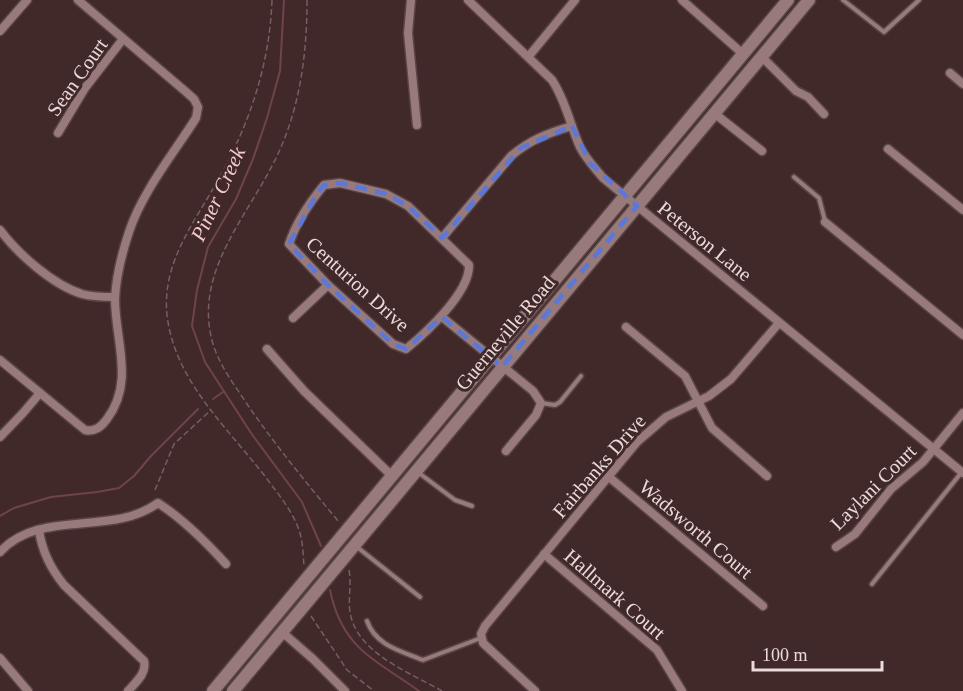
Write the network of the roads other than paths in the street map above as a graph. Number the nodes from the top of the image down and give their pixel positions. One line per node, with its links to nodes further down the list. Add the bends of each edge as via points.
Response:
1 (27, 0): 11 (street)
2 (78, 0): 12 (street)
3 (411, 0): 20 (street, via 408,33)
4 (469, 0): 14 (street, Peterson Lane)
5 (575, 0): 14 (street)
6 (682, 0): 13 (street)
7 (788, 0): 13 (main road, Guerneville Road)
8 (809, 0): 15 (main road, Guerneville Road)
9 (843, 0): 10 (lane, via 884,32)
10 (919, 0)
11 (0, 31)
12 (123, 39): 22 (street, Sean Court, via 85,88); 33 (street, via 194,99 198,107 196,118 143,200 121,261)
13 (743, 54): 26 (main road, Guerneville Road)
14 (529, 56): 21 (street, Peterson Lane, via 561,94)
15 (762, 57): 18 (main road, Guerneville Road); 19 (street)
16 (950, 74): 17 (street)
17 (963, 84)
18 (714, 113): 24 (street); 27 (main road, Guerneville Road)
19 (824, 114)
20 (417, 125)
21 (572, 126): 26 (street, Peterson Lane, via 590,163); 31 (street, via 531,140 516,152)
22 (58, 133)
23 (888, 149): 28 (street)
24 (762, 151)
25 (794, 177): 29 (lane, via 819,198)
26 (625, 196): 27 (street, Peterson Lane); 40 (main road, Guerneville Road)
27 (637, 206): 36 (street, Peterson Lane); 42 (main road, Guerneville Road)
28 (963, 210)
29 (825, 222): 38 (street)
30 (0, 230): 33 (street, via 59,283 83,294)
31 (442, 238): 32 (street, Centurion Drive, via 408,206 386,194 340,183 324,185 289,244); 34 (street, Centurion Drive, via 469,265 469,275)
32 (328, 285): 34 (street, Centurion Drive, via 393,344 406,349); 35 (street)
33 (115, 297): 44 (street, via 123,374 117,402 101,427 85,430)
34 (442, 316): 40 (street, Centurion Drive)
35 (293, 318)
36 (779, 323): 45 (street, Fairbanks Drive, via 731,379); 49 (street, Peterson Lane)
37 (626, 327): 45 (street, via 685,376)
38 (963, 335)
39 (267, 349): 53 (street, via 304,392)
40 (491, 358): 42 (street, Centurion Drive); 53 (main road, Guerneville Road)
41 (0, 360): 44 (street)
42 (502, 367): 46 (street, Centurion Drive, via 533,391); 51 (main road, Guerneville Road)
43 (582, 376): 46 (lane, via 560,402)
44 (39, 393): 48 (street)
45 (697, 402): 54 (street, via 712,428); 55 (street, Fairbanks Drive, via 649,430)
46 (541, 403): 50 (street, via 536,415)
47 (963, 413): 49 (street, Laylani Court)
48 (0, 436)
49 (933, 449): 52 (street, Peterson Lane); 59 (street, Laylani Court, via 891,489 855,534)
50 (506, 451)
51 (416, 470): 56 (lane, via 455,500); 58 (main road, Guerneville Road)
52 (962, 472): 63 (lane)
53 (392, 476): 72 (main road, Guerneville Road)
54 (767, 476)
55 (609, 477): 61 (street, Fairbanks Drive); 65 (street, Wadsworth Court)
56 (472, 506)
57 (39, 530): 60 (street, via 16,538); 62 (street, via 135,517 158,503); 71 (street, via 53,572 144,661 143,673)
58 (354, 544): 64 (lane); 67 (main road, Guerneville Road)
59 (836, 547)
60 (0, 552)
61 (544, 554): 68 (street, Fairbanks Drive, via 485,626); 76 (street, Hallmark Court, via 657,650)
62 (226, 564)
63 (872, 584)
64 (420, 597)
65 (763, 606)
66 (367, 621): 68 (lane, via 383,644 423,660)
67 (282, 632): 73 (main road, Guerneville Road); 74 (street)
68 (482, 638): 75 (street)
69 (0, 657): 70 (street)
70 (28, 691)
71 (128, 691)
72 (213, 691)
73 (233, 691)
74 (345, 691)
75 (535, 691)
76 (682, 691)

